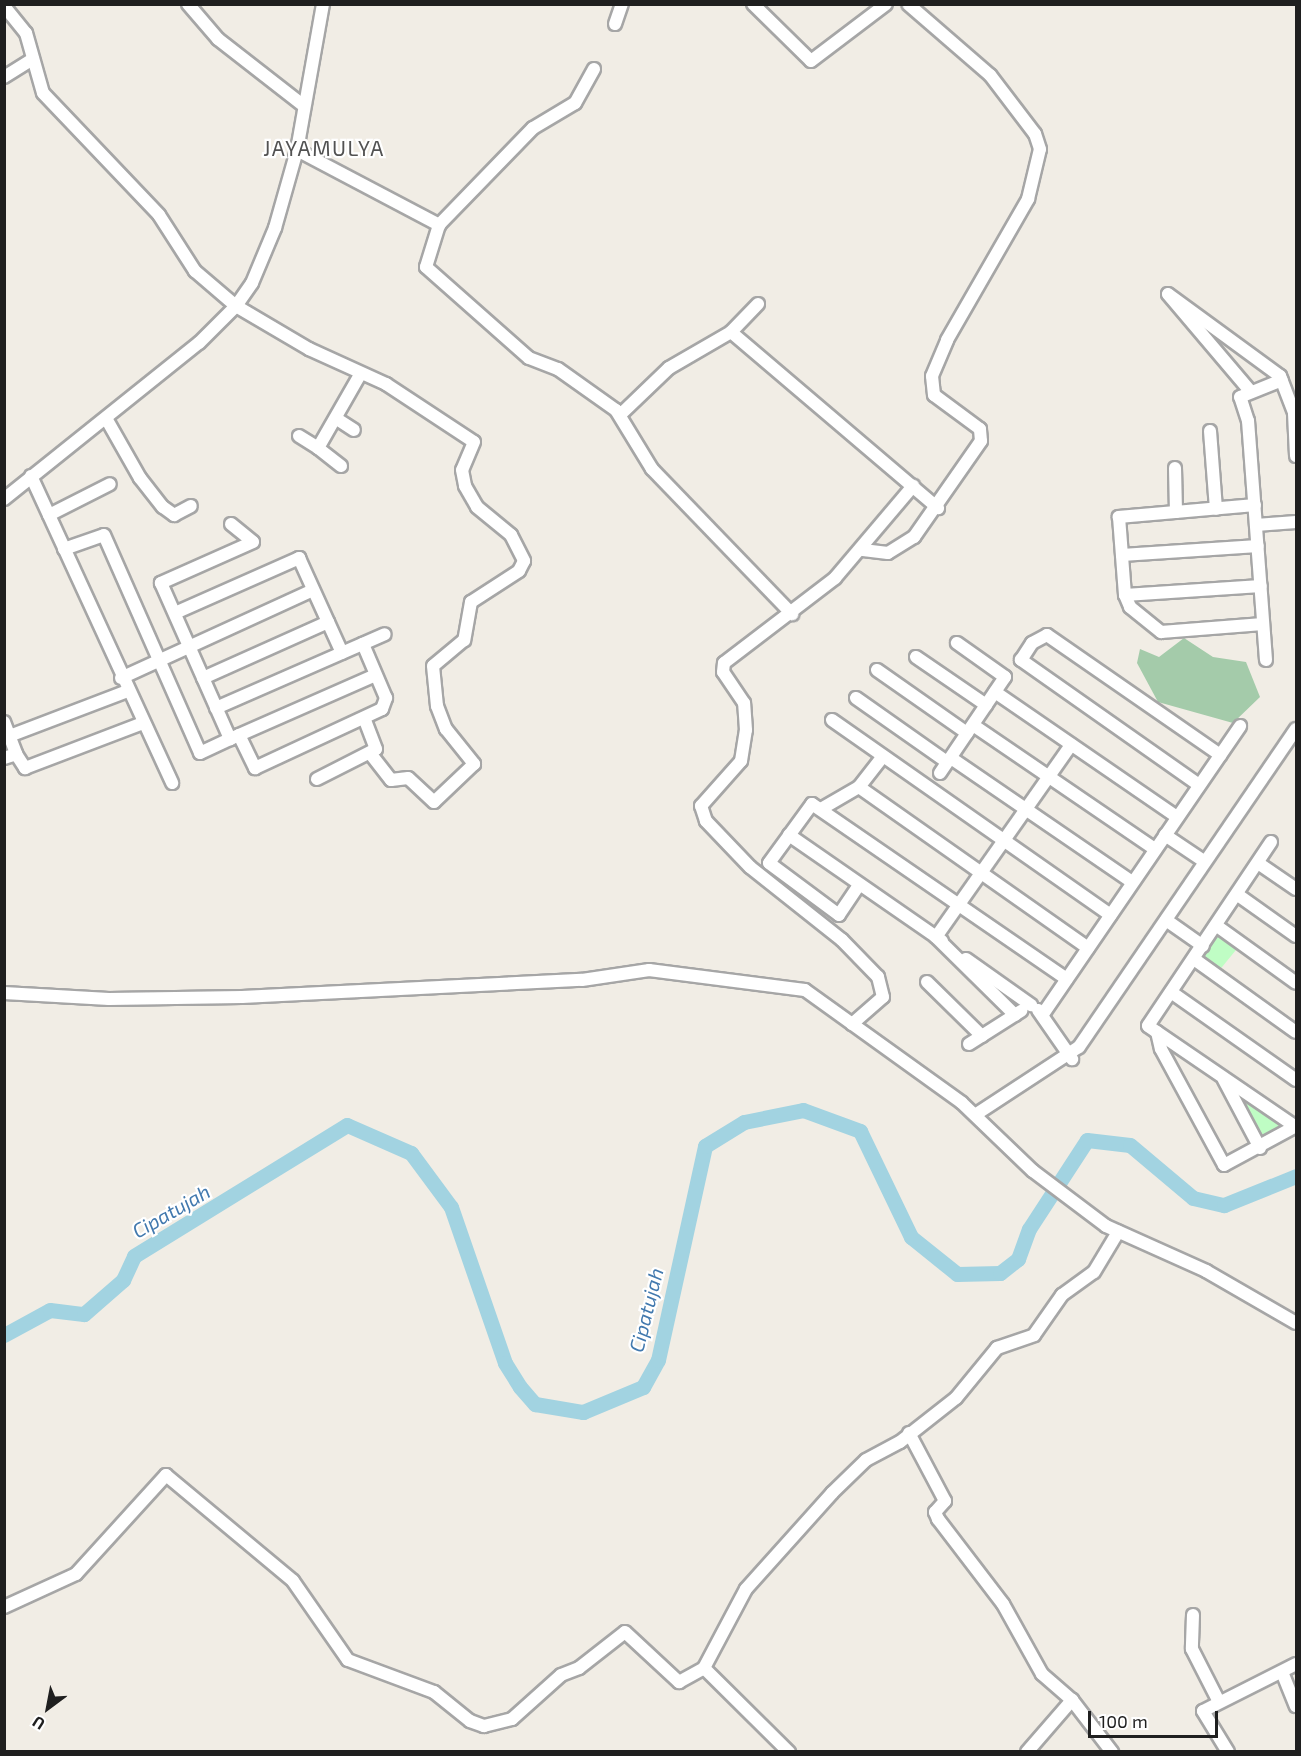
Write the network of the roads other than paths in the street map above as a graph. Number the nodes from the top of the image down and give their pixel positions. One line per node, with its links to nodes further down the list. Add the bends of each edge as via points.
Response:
1 (188, 4): 12 (street, via 218,39)
2 (322, 4): 12 (street)
3 (622, 4): 8 (street)
4 (753, 4): 5 (street, via 807,60 819,58)
5 (886, 4)
6 (908, 4): 39 (street, via 990,75 1035,134 1040,150 1028,199 947,340 932,376 934,395 982,435)
7 (4, 6): 9 (street, via 26,33)
8 (615, 24)
9 (33, 59): 11 (street); 16 (street, via 48,100 159,215 195,271)
10 (594, 69): 14 (street, via 575,103 532,128)
11 (4, 78)
12 (304, 106): 13 (street)
13 (297, 150): 14 (street); 16 (street, via 265,258)
14 (439, 225): 23 (street, via 427,271 529,358 558,369)
15 (758, 304): 17 (street)
16 (236, 306): 20 (street); 25 (street)
17 (731, 332): 23 (street, via 669,368); 35 (street)
18 (1227, 337): 19 (street); 19 (street, via 1168,294); 21 (street)
19 (1233, 371): 22 (street)
20 (361, 373): 24 (street); 84 (street, via 474,442 462,470 465,486 477,507 511,535 524,561 519,571 471,602 464,640 433,666 437,706 446,729 474,764 434,802 408,778 391,780)
21 (1282, 380): 22 (street); 30 (street, via 1294,413)
22 (1251, 392): 37 (street, via 1240,397 1248,421)
23 (620, 415): 54 (street, via 652,469)
24 (337, 419): 26 (street); 29 (street)
25 (107, 420): 33 (street); 38 (street, via 140,478 163,507 174,515)
26 (354, 430)
27 (1210, 431): 40 (street)
28 (299, 436): 29 (street)
29 (318, 448): 31 (street)
30 (1296, 456)
31 (341, 466)
32 (1175, 468): 41 (street)
33 (32, 476): 36 (street); 42 (street)
34 (110, 484): 42 (street)
35 (913, 486): 39 (street); 48 (street)
36 (4, 499)
37 (1255, 505): 40 (street); 45 (street)
38 (191, 506)
39 (938, 508): 48 (street, via 899,549 879,554)
40 (1216, 509): 41 (street)
41 (1176, 512): 49 (street, via 1119,517)
42 (49, 515): 47 (street)
43 (1296, 522): 45 (street)
44 (231, 524): 53 (street, via 253,542 161,583)
45 (1256, 525): 46 (street)
46 (1258, 546): 49 (street); 50 (street)
47 (64, 549): 63 (street, via 104,535); 67 (street)
48 (862, 550): 54 (street)
49 (1122, 555): 52 (street)
50 (1261, 586): 52 (street); 56 (street)
51 (313, 590): 53 (street, via 299,558); 55 (street); 60 (street)
52 (1125, 595): 56 (street, via 1130,607 1161,632)
53 (174, 613): 60 (street)
54 (792, 614): 127 (street, via 724,663 723,672 744,703 746,730 741,761 701,810 750,867 870,965 884,987 883,998)
55 (327, 622): 61 (street); 68 (street)
56 (1263, 624): 64 (street)
57 (385, 634): 59 (street)
58 (957, 643): 70 (street, via 1005,677)
59 (363, 644): 61 (street); 66 (street)
60 (188, 645): 63 (street); 68 (street)
61 (342, 653): 73 (street)
62 (916, 657): 72 (street)
63 (159, 660): 67 (street); 82 (street, via 200,753)
64 (1266, 660)
65 (877, 670): 79 (street)
66 (376, 675): 74 (street, via 386,704); 82 (street)
67 (121, 678): 69 (street)
68 (202, 678): 73 (street)
69 (128, 691): 77 (street); 81 (street)
70 (995, 692): 72 (street); 83 (street)
71 (856, 698): 88 (street)
72 (986, 705): 79 (street)
73 (216, 708): 82 (street)
74 (364, 717): 82 (street, via 255,768); 84 (street, via 376,745)
75 (832, 720): 87 (street)
76 (4, 722): 81 (street)
77 (143, 723): 86 (street, via 25,768); 92 (street)
78 (1240, 726): 85 (street)
79 (970, 729): 88 (street); 90 (street)
80 (1296, 729): 103 (street)
81 (12, 735): 86 (street)
82 (235, 737)
83 (1071, 745): 90 (street); 97 (street)
84 (371, 754): 91 (street)
85 (1220, 755): 93 (street); 93 (street, via 1047,634 1032,643 1021,660)
86 (10, 756)
87 (883, 756): 94 (street); 100 (street)
88 (949, 760): 89 (street); 96 (street)
89 (940, 773)
90 (1050, 777): 96 (street); 102 (street)
91 (317, 779)
92 (172, 783)
93 (1199, 785): 97 (street)
94 (859, 787): 95 (street); 105 (street)
95 (821, 809): 98 (street, via 812,804); 110 (street)
96 (1027, 810): 100 (street); 106 (street)
97 (1177, 817): 99 (street)
98 (789, 835): 107 (street); 107 (street, via 769,863 839,915)
99 (1165, 835): 102 (street); 103 (street)
100 (1005, 842): 105 (street); 111 (street)
101 (1271, 842): 104 (street)
102 (1155, 849): 106 (street)
103 (1205, 862): 112 (street)
104 (1258, 863): 108 (street); 109 (street)
105 (980, 872): 110 (street); 117 (street)
106 (1132, 882): 111 (street)
107 (860, 885): 115 (street)
108 (1296, 889)
109 (1238, 895): 113 (street); 114 (street)
110 (958, 904): 115 (street); 119 (street)
111 (1110, 915): 117 (street)
112 (1166, 920): 116 (street); 132 (street, via 1079,1047)
113 (1217, 926): 116 (street); 121 (street)
114 (1296, 936)
115 (936, 937): 124 (street); 126 (street)
116 (1203, 946): 118 (street)
117 (1088, 948): 119 (street)
118 (1194, 959): 122 (street); 129 (street)
119 (1067, 979): 125 (street)
120 (927, 982): 130 (street)
121 (1296, 983)
122 (1171, 992): 128 (street); 134 (street)
123 (4, 993): 127 (street, via 109,999 242,997 582,980 649,970 805,990)
124 (1031, 1005): 125 (street); 126 (street)
125 (1043, 1014): 132 (street)
126 (1015, 1015): 130 (street)
127 (852, 1024): 135 (street)
128 (1152, 1029): 133 (street); 137 (street, via 1224,1165)
129 (1296, 1032)
130 (982, 1036): 131 (street)
131 (969, 1044)
132 (1069, 1054): 135 (street)
133 (1222, 1077): 136 (street); 137 (street)
134 (1296, 1080)
135 (978, 1118): 138 (street, via 1033,1171)
136 (1296, 1127): 137 (street)
137 (1260, 1148)
138 (1118, 1232): 139 (street, via 1206,1271); 140 (street, via 1094,1272 1068,1290 1034,1335 997,1348 956,1398)
139 (1296, 1323)
140 (909, 1433): 144 (street, via 867,1460 757,1576 739,1599); 146 (street, via 945,1501 935,1512 938,1519 1002,1604 1042,1674)
141 (4, 1607): 144 (street, via 76,1574 166,1475 303,1591 348,1660 434,1692 484,1726 512,1719 561,1675 582,1665 620,1633 630,1634 679,1682)
142 (1193, 1615): 147 (street, via 1192,1649)
143 (1296, 1664): 145 (street)
144 (704, 1668): 149 (street)
145 (1282, 1672): 147 (street); 148 (street)
146 (1072, 1700): 150 (street); 151 (street)
147 (1219, 1702): 152 (street, via 1203,1711)
148 (1296, 1706)
149 (789, 1752)
150 (1027, 1752)
151 (1112, 1752)
152 (1228, 1752)

